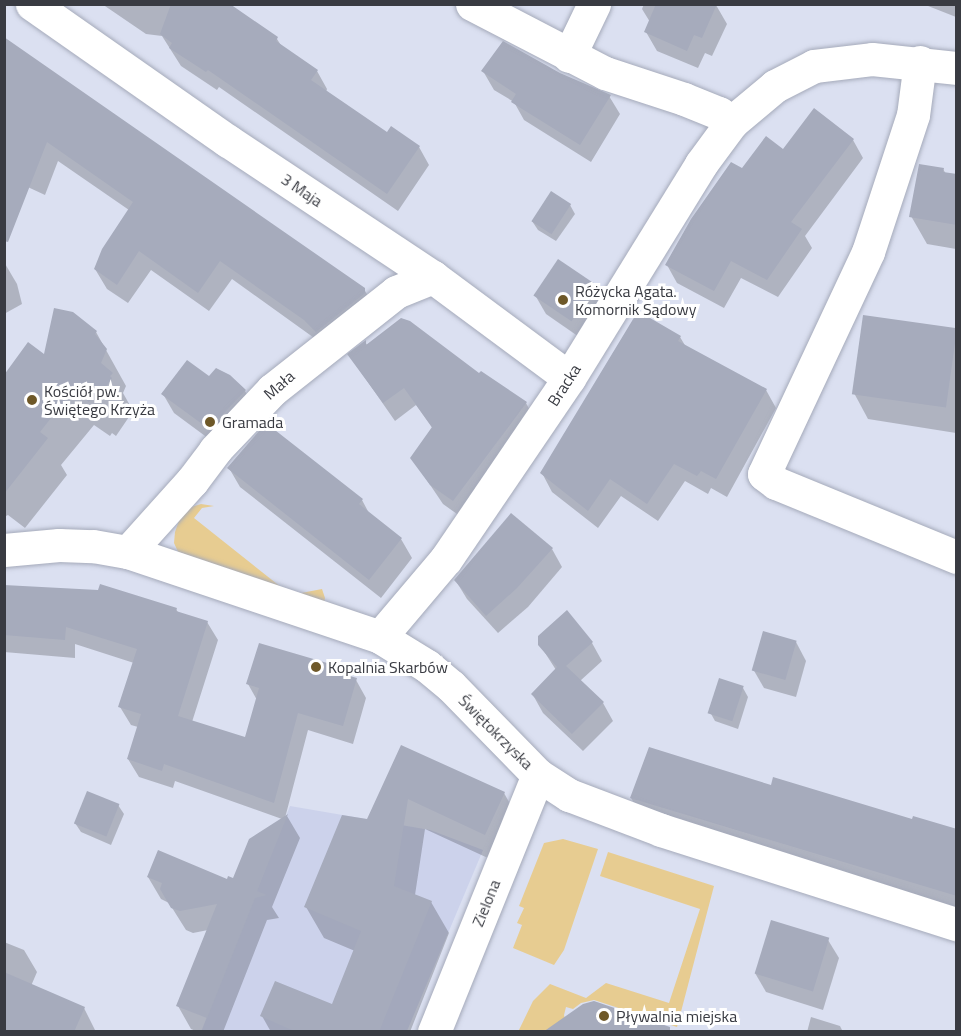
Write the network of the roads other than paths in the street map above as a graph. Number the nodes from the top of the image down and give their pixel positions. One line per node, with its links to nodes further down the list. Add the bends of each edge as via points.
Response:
1 (32, 4): 8 (street, 3 Maja)
2 (472, 4): 4 (street)
3 (594, 4): 4 (street)
4 (569, 56): 7 (street, via 605,73 719,113)
5 (920, 62): 6 (street, Bracka); 7 (street, Bracka, via 872,59 814,66 775,86); 12 (street, via 913,115 868,252 764,474 776,483)
6 (957, 68)
7 (732, 122): 9 (street, Bracka, via 700,164)
8 (433, 278): 9 (street, 3 Maja); 11 (street, Mała, via 396,292 272,390)
9 (569, 378): 13 (street, Bracka, via 446,559)
10 (4, 550): 11 (street, Świętokrzyska, via 82,546)
11 (128, 552): 13 (street, Świętokrzyska)
12 (957, 557)
13 (380, 637): 14 (street, Świętokrzyska, via 451,687)
14 (538, 775): 15 (street, Świętokrzyska, via 569,795 615,814); 16 (street, Zielona)
15 (957, 924)
16 (434, 1032)

